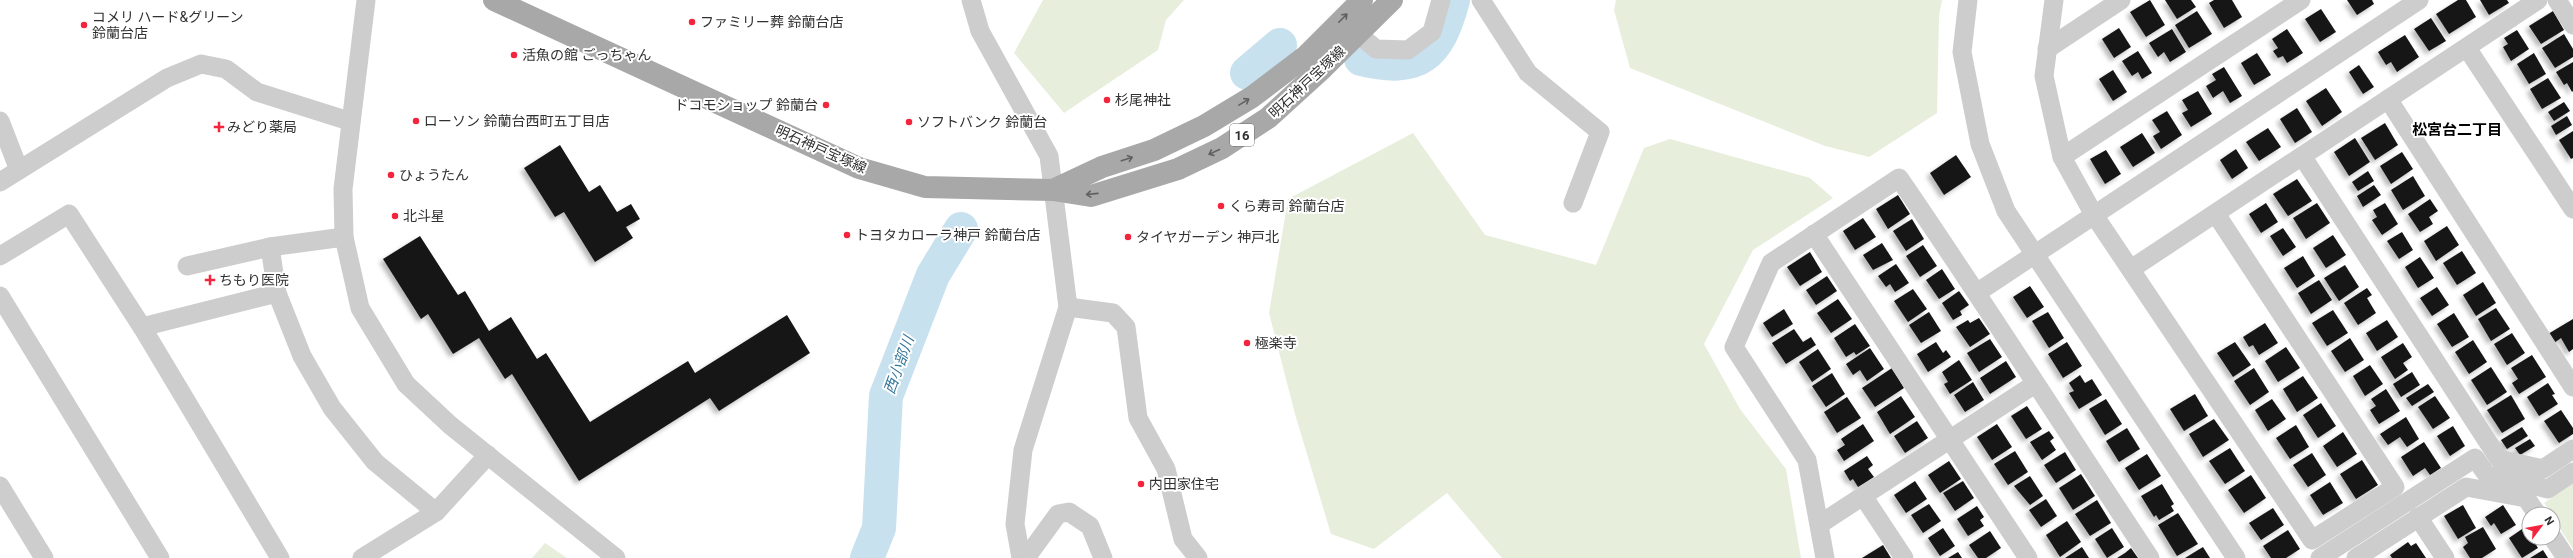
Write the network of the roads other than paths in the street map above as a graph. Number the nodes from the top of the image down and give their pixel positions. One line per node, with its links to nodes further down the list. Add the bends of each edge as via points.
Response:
1 (366, 0): 21 (street)
2 (494, 0): 26 (main road, 明石神戸宝塚線 / 16, via 859,168 925,187)
3 (971, 0): 26 (street, via 980,31 1049,156)
4 (1362, 0): 26 (main road, 明石神戸宝塚線 / 16, one-way to 4, via 1102,167 1154,150 1204,126 1252,97 1306,56)
5 (1392, 0): 16 (main road, 明石神戸宝塚線 / 16)
6 (1441, 0): 16 (street, via 1432,32 1408,50 1376,49)
7 (1481, 0): 27 (street, via 1528,73 1600,132)
8 (1968, 0): 35 (street, via 1962,52 1980,144 2006,211)
9 (2054, 0): 18 (street)
10 (2121, 0): 18 (street)
11 (2301, 0): 23 (street)
12 (2419, 0): 30 (street)
13 (2538, 0): 17 (street)
14 (2557, 0): 15 (street)
15 (2573, 25)
16 (1358, 34): 26 (main road, 明石神戸宝塚線 / 16, one-way to 26, via 1268,118 1222,148 1178,169 1091,196)
17 (2467, 48): 19 (street); 28 (street)
18 (2047, 49): 23 (street, via 2044,76)
19 (2388, 99): 22 (street); 44 (street)
20 (0, 121): 24 (street)
21 (349, 121): 24 (street, via 257,92 226,69 201,64 167,78); 32 (street, via 343,189)
22 (2302, 156): 29 (street); 46 (street, via 2499,459 2543,469)
23 (2062, 158): 30 (street)
24 (19, 170): 25 (street)
25 (0, 182)
26 (1053, 190): 41 (street)
27 (1573, 203)
28 (2573, 210)
29 (2216, 214): 37 (street); 37 (street, via 2395,487 2312,540)
30 (2094, 215): 35 (street); 37 (street)
31 (1814, 234): 39 (street, via 1899,178); 45 (street); 54 (street, via 1772,263 1734,347 1807,460)
32 (344, 237): 33 (street); 47 (street, via 360,308 406,384)
33 (270, 247): 36 (street); 38 (street)
34 (0, 256): 42 (street, via 69,214)
35 (2034, 256): 39 (street); 69 (street)
36 (187, 266)
37 (2131, 269)
38 (277, 292): 42 (street); 52 (street, via 302,356 332,408 375,462)
39 (1978, 292): 43 (street)
40 (0, 296): 57 (street)
41 (1068, 307): 61 (street, via 1023,450 1015,524); 64 (street, via 1113,313 1126,327 1138,418 1166,469 1183,538)
42 (142, 327): 58 (street)
43 (2035, 384): 45 (street); 68 (street)
44 (2573, 388)
45 (1950, 440): 50 (street); 67 (street)
46 (2573, 449)
47 (488, 455): 52 (street); 60 (street)
48 (2573, 472): 70 (street, via 2548,489 2487,475 2475,458)
49 (0, 486): 56 (street)
50 (1863, 496): 54 (street); 66 (street)
51 (2531, 506): 53 (street, via 2526,498 2466,487)
52 (436, 512): 59 (street)
53 (2418, 517): 71 (street); 72 (street)
54 (1820, 524): 65 (street)
55 (2558, 546): 73 (street)
56 (44, 558)
57 (160, 558)
58 (280, 558)
59 (362, 558)
60 (616, 558)
61 (1021, 558)
62 (1026, 558): 63 (street, via 1058,514 1069,512 1090,526)
63 (1103, 558)
64 (1198, 558)
65 (1825, 558)
66 (1904, 558)
67 (2028, 558)
68 (2150, 558)
69 (2236, 558)
70 (2320, 558)
71 (2356, 558)
72 (2445, 558)
73 (2566, 558)

